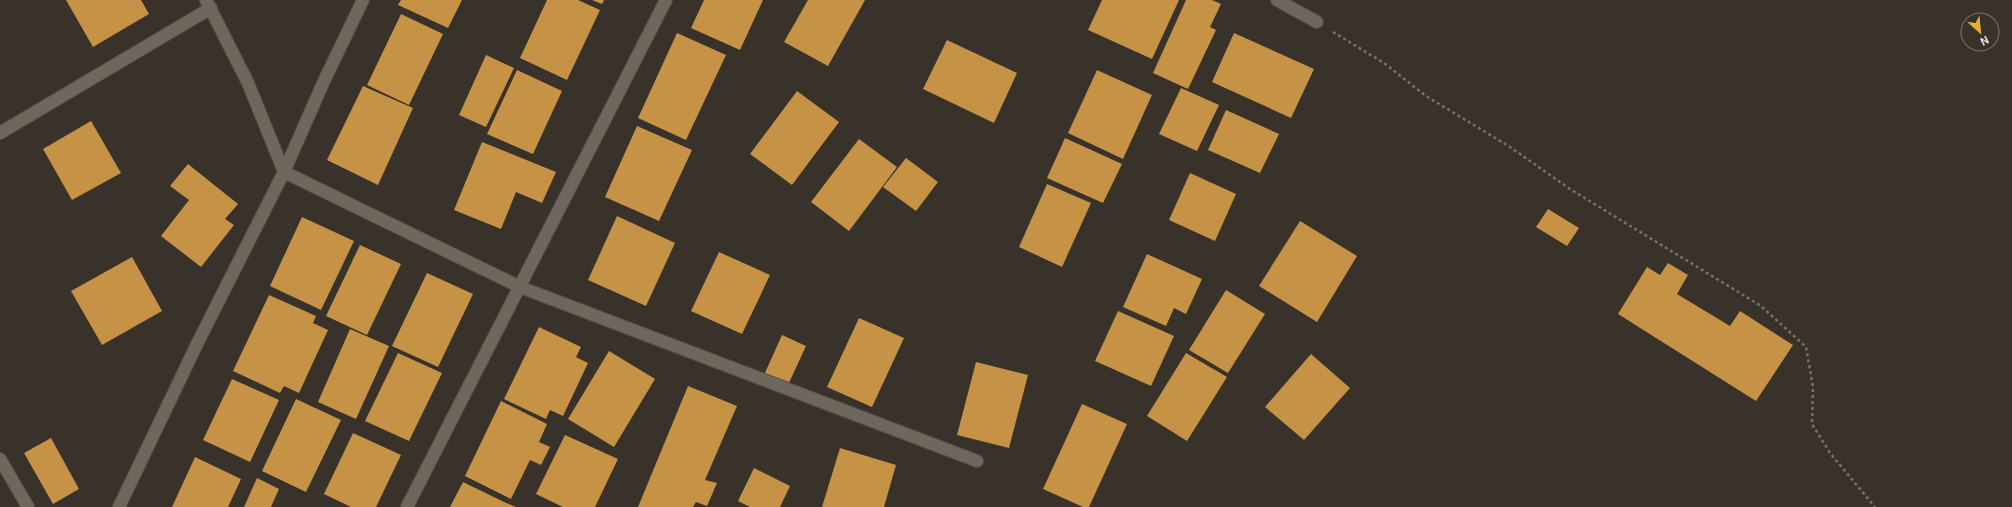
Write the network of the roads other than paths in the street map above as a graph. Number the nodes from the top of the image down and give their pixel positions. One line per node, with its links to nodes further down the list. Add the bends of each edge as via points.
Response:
1 (363, 0): 7 (street)
2 (666, 0): 8 (street)
3 (1277, 0): 5 (street)
4 (209, 4): 6 (street); 7 (street, via 248,83)
5 (1317, 22)
6 (0, 133)
7 (284, 172): 8 (street); 12 (street, via 198,342)
8 (520, 288): 10 (street); 13 (street)
9 (0, 459): 11 (street)
10 (977, 461)
11 (28, 507)
12 (119, 507)
13 (407, 507)

